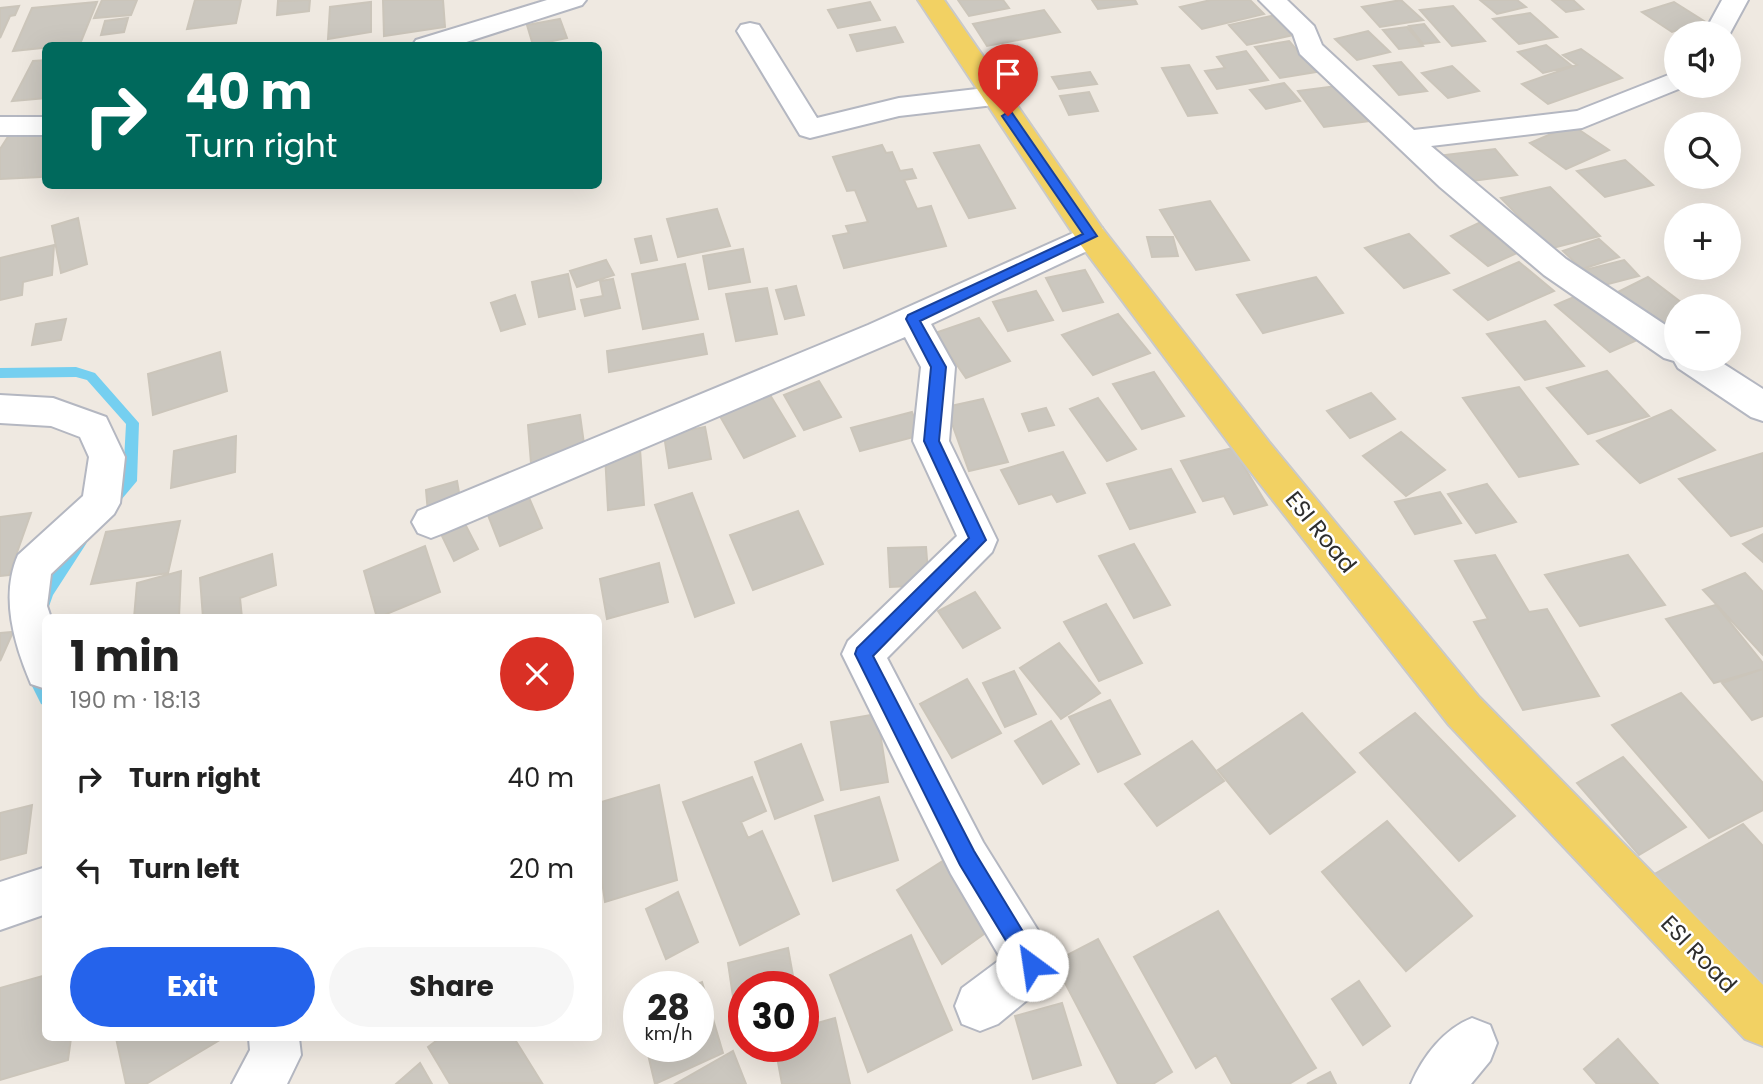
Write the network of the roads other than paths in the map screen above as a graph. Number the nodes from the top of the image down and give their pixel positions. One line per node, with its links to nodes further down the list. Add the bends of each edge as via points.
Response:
1 (573, 0): 9 (street)
2 (931, 0): 11 (main road, ESI Road)
3 (1272, 0): 8 (street)
4 (1735, 0): 6 (street)
5 (1308, 2): 8 (street)
6 (1724, 21)
7 (750, 31): 11 (street, via 810,129 900,107)
8 (1305, 32): 14 (street, via 1309,48)
9 (438, 42)
10 (1664, 85): 14 (street, via 1582,118)
11 (994, 96): 15 (main road, ESI Road)
12 (42, 125): 13 (street)
13 (0, 127)
14 (1406, 140): 17 (street, via 1555,267)
15 (1091, 236): 16 (street); 26 (main road, ESI Road, via 1256,452 1464,711)
16 (912, 319): 21 (street); 25 (street, via 939,367 931,441 978,540 863,654 967,858 1032,965)
17 (1664, 341)
18 (1708, 371): 19 (street)
19 (1763, 407)
20 (0, 408): 22 (street, via 53,412 93,427 107,457 101,503 32,567 27,606)
21 (431, 522)
22 (42, 657)
23 (42, 891): 24 (street)
24 (0, 906)
25 (980, 1006)
26 (1763, 1021)
27 (274, 1041): 29 (street, via 276,1055)
28 (1472, 1043): 30 (street)
29 (257, 1084)
30 (1437, 1084)

